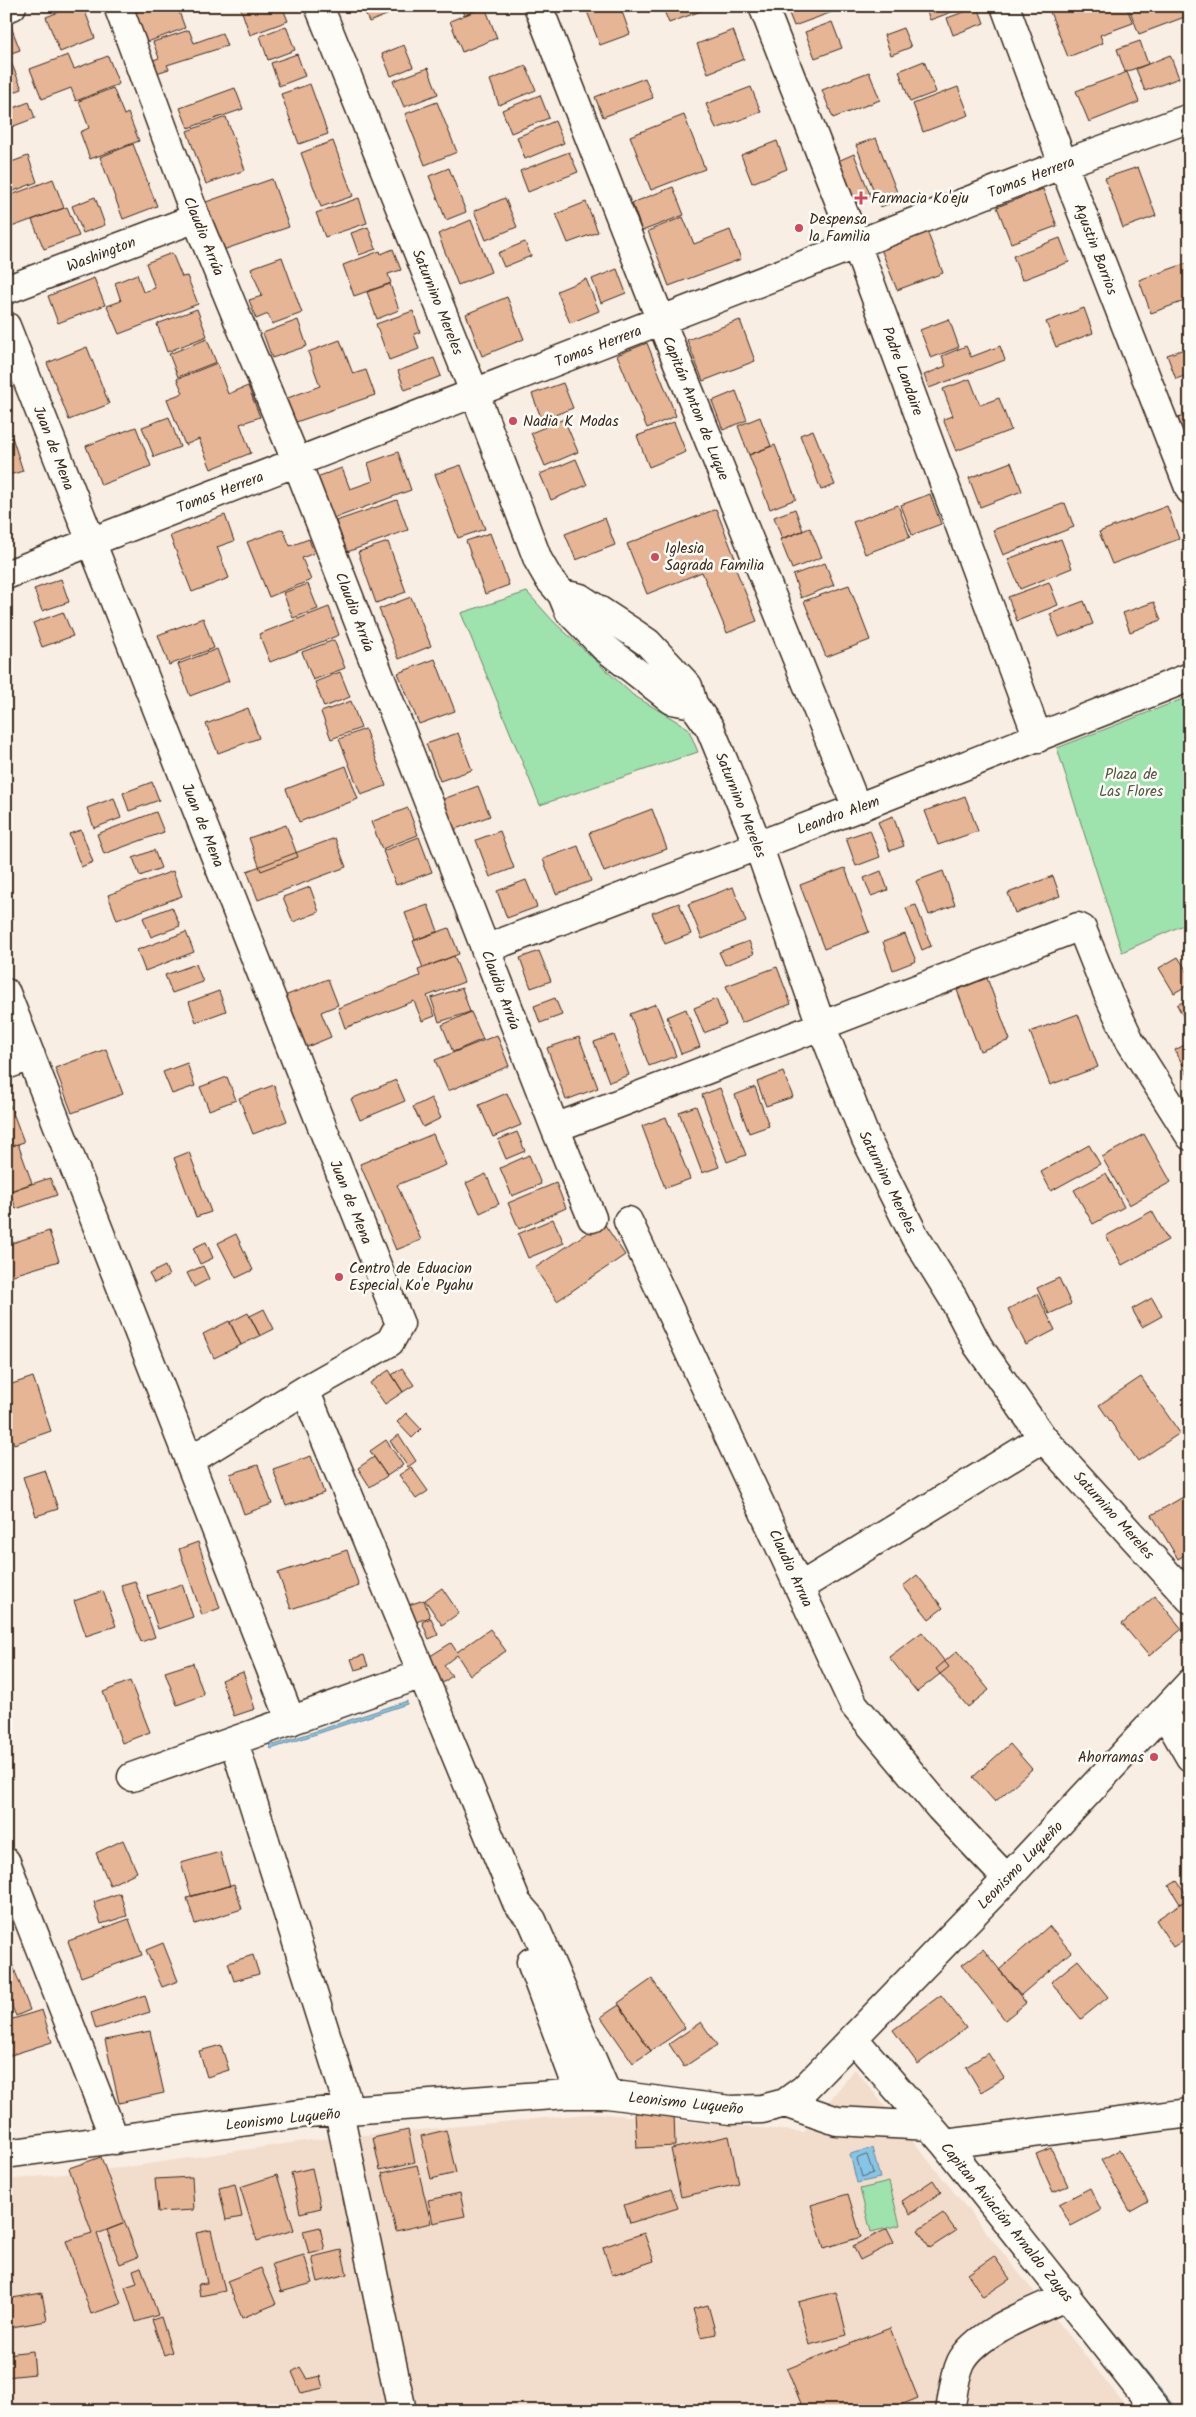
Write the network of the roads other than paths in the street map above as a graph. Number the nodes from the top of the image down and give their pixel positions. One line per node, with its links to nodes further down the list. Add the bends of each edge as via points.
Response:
1 (12, 6): 7 (street)
2 (118, 6): 10 (street, Claudio Arrúa)
3 (319, 6): 15 (street, Saturnino Mereles)
4 (538, 6): 13 (street, Capitán Anton de Luque)
5 (763, 6): 11 (street, Padre Landaire)
6 (1005, 6): 9 (street, Agustin Barrios)
7 (6, 8)
8 (1190, 118): 9 (street, Tomas Herrera)
9 (1063, 164): 11 (street, Tomas Herrera); 17 (street, Agustin Barrios)
10 (196, 218): 12 (street, Washington); 16 (street, Claudio Arrúa)
11 (856, 244): 13 (street, Tomas Herrera); 21 (street, Padre Landaire)
12 (6, 290)
13 (660, 321): 15 (street, Tomas Herrera); 22 (street, Capitán Anton de Luque)
14 (6, 326): 18 (street, Juan de Mena)
15 (475, 394): 16 (street, Tomas Herrera); 23 (street, Saturnino Mereles, via 538,560 549,579 562,594 569,610 623,663 672,700 692,704 710,728)
16 (297, 463): 18 (street, Tomas Herrera); 24 (street, Claudio Arrúa)
17 (1190, 490)
18 (91, 542): 19 (street, Tomas Herrera); 32 (street, Juan de Mena, via 400,1324 390,1342)
19 (6, 574)
20 (1190, 677): 21 (street, Leandro Alem)
21 (1038, 738): 22 (street, Leandro Alem)
22 (857, 808): 23 (street, Leandro Alem)
23 (758, 844): 24 (street, Leandro Alem); 26 (street, Saturnino Mereles)
24 (486, 949): 28 (street, Claudio Arrúa)
25 (6, 994): 27 (street)
26 (821, 1025): 28 (street); 29 (street, via 1080,927 1130,1040); 33 (street, Saturnino Mereles, via 866,1139 915,1237 954,1298 978,1346)
27 (18, 1060): 34 (street)
28 (555, 1128): 30 (street, Claudio Arrúa)
29 (1190, 1136)
30 (592, 1218)
31 (628, 1221): 35 (street, Claudio Arrua)
32 (305, 1390): 34 (street); 37 (street)
33 (1043, 1438): 35 (street); 36 (street, Saturnino Mereles)
34 (190, 1461): 40 (street)
35 (800, 1587): 45 (street, Claudio Arrua, via 854,1705 940,1808)
36 (1190, 1598)
37 (422, 1674): 40 (street); 46 (street)
38 (1190, 1684): 39 (street, Leonismo Luqueño)
39 (1164, 1712): 42 (street); 45 (street, Leonismo Luqueño)
40 (291, 1721): 41 (street)
41 (234, 1742): 43 (street); 51 (street)
42 (1190, 1757)
43 (132, 1777)
44 (6, 1862): 54 (street)
45 (1007, 1879): 47 (street, Leonismo Luqueño)
46 (517, 1903): 48 (street, via 517,1924); 49 (street, via 532,1920)
47 (853, 2038): 50 (street, Leonismo Luqueño); 53 (street, Capitan Aviación Arnaldo Zayas)
48 (580, 2094): 49 (street, Leonismo Luqueño); 51 (street, Leonismo Luqueño)
49 (607, 2094): 50 (street, Leonismo Luqueño, via 730,2110 762,2109)
50 (786, 2103): 53 (street, via 837,2121)
51 (344, 2112): 54 (street, Leonismo Luqueño, via 307,2114); 57 (street)
52 (1190, 2113): 53 (street)
53 (937, 2135): 56 (street, Capitan Aviación Arnaldo Zayas)
54 (115, 2140): 55 (street, Leonismo Luqueño)
55 (6, 2154)
56 (1067, 2296): 58 (street, via 992,2332 967,2352 957,2372); 59 (street, Capitan Aviación Arnaldo Zayas)
57 (402, 2411)
58 (950, 2411)
59 (1157, 2411)

